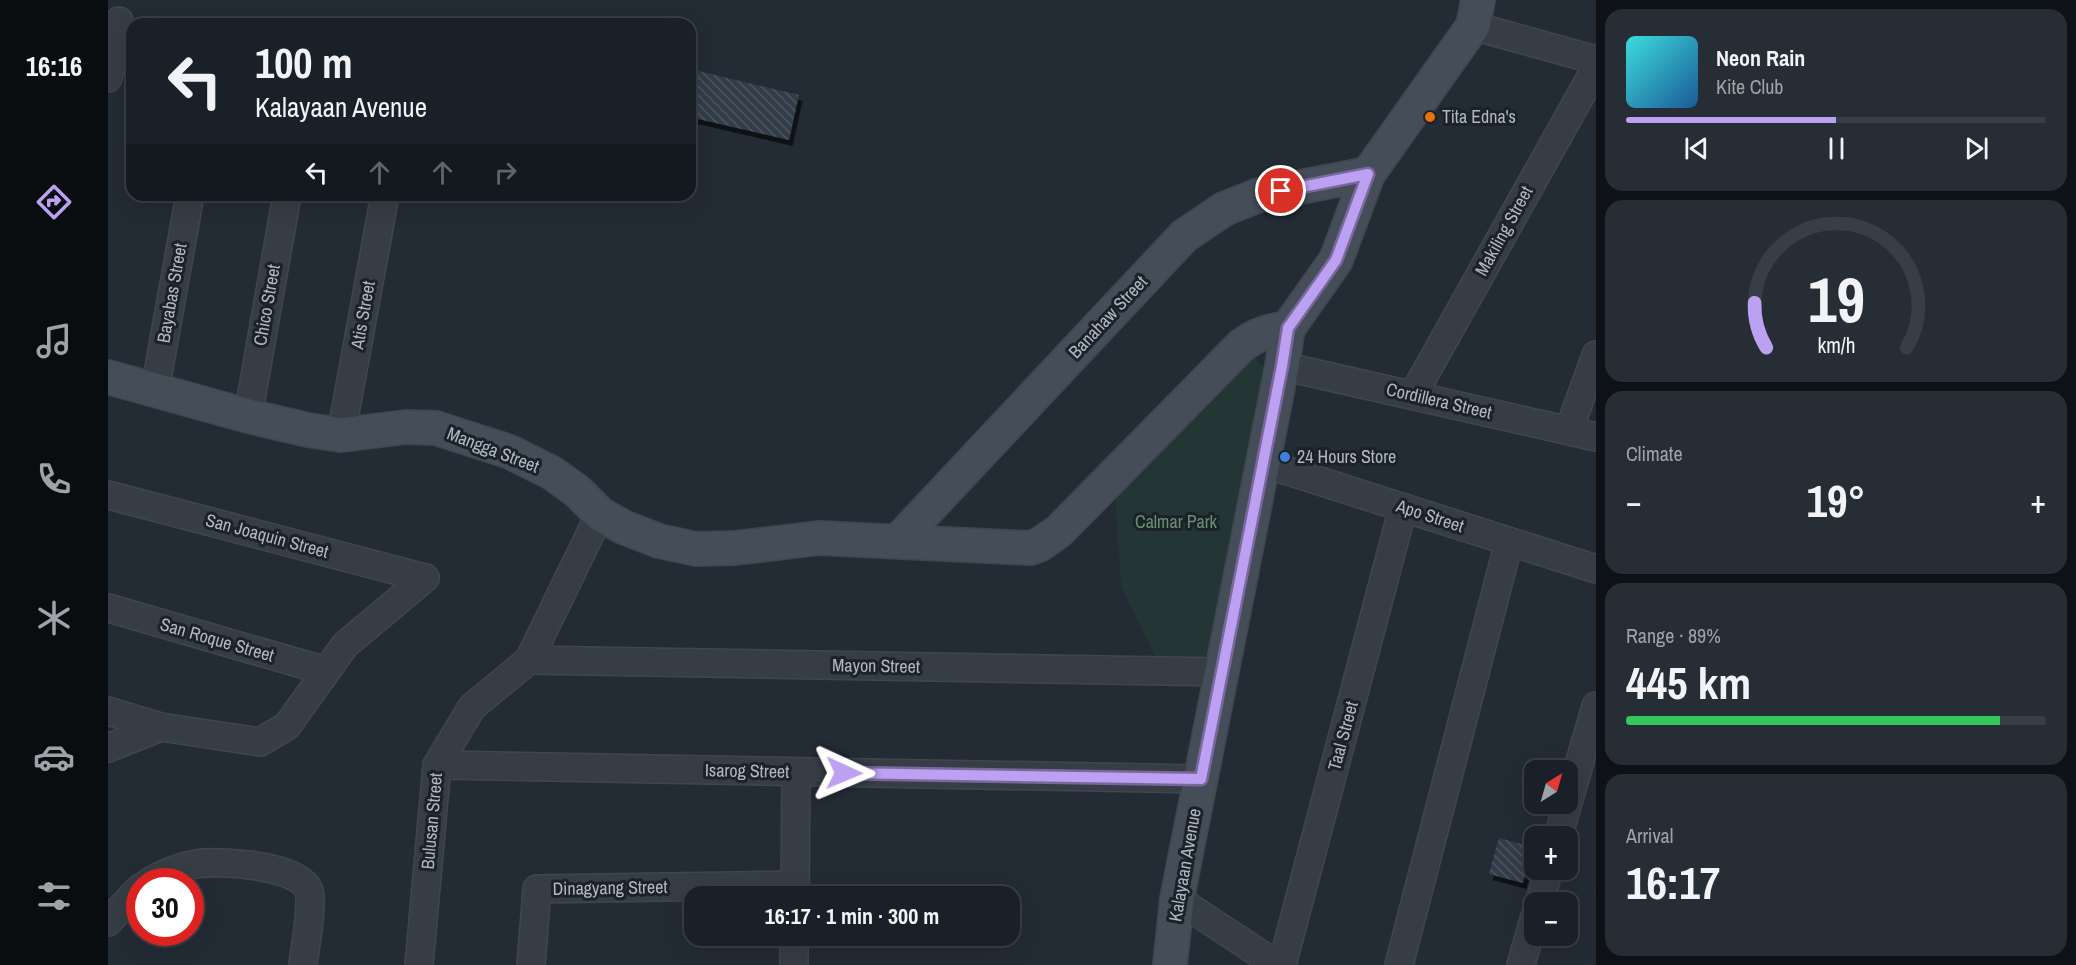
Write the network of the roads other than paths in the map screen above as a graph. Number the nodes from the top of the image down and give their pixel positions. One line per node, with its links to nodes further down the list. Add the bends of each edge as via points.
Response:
1 (1475, 13): 3 (street); 6 (street, Kalayaan Avenue)
2 (120, 21): 5 (street)
3 (1596, 60)
4 (1596, 68): 15 (street, Makiling Street)
5 (108, 78)
6 (1368, 174): 10 (street, Kalayaan Avenue, via 1336,260); 24 (street, Banahaw Street, via 1259,195 1224,209 1184,236)
7 (189, 201): 14 (street, Bayabas Street)
8 (286, 201): 16 (street, Chico Street)
9 (384, 201): 18 (street, Atis Street)
10 (1288, 328): 12 (street, Kalayaan Avenue); 24 (street, Mangga Street, via 1268,331 1241,346 1059,531 1039,545 1016,548)
11 (1596, 355): 17 (street)
12 (1282, 366): 15 (street, Cordillera Street); 20 (street, Kalayaan Avenue)
13 (108, 376): 14 (street, Mangga Street)
14 (154, 390): 16 (street, Mangga Street)
15 (1413, 395): 17 (street, Cordillera Street)
16 (248, 416): 18 (street, Mangga Street)
17 (1569, 430): 19 (street, Cordillera Street)
18 (341, 435): 23 (street, Mangga Street, via 406,427 436,428 510,452 552,472)
19 (1596, 437)
20 (1263, 463): 22 (street, Apo Street); 30 (street, Kalayaan Avenue)
21 (108, 495): 29 (street, San Joaquin Street, via 425,578 345,645)
22 (1403, 508): 25 (street, Apo Street); 53 (street, Taal Street)
23 (600, 514): 24 (street, Mangga Street, via 658,541 696,549 819,538); 28 (street, Bulusan Street)
24 (898, 541)
25 (1509, 542): 26 (street, Apo Street); 54 (street)
26 (1596, 569)
27 (108, 608): 29 (street, San Roque Street)
28 (529, 660): 30 (street, Mayon Street); 35 (street, Bulusan Street, via 472,707)
29 (326, 671): 33 (street, via 287,726 260,742)
30 (1222, 672): 37 (street, Kalayaan Avenue)
31 (1596, 706): 38 (street)
32 (108, 711): 33 (street)
33 (161, 727): 34 (street)
34 (108, 748)
35 (437, 765): 36 (street, Isarog Street); 48 (street, Bulusan Street)
36 (796, 772): 37 (street, Isarog Street); 40 (street)
37 (1201, 779): 42 (street, Kalayaan Avenue)
38 (1561, 826)
39 (177, 868): 47 (street, via 198,863 252,865 300,878 308,890 309,905)
40 (795, 886)
41 (684, 890): 49 (street, Dinagyang Street, via 537,889)
42 (1177, 898): 51 (street, Kalayaan Avenue); 52 (street)
43 (126, 903): 44 (street)
44 (108, 922)
45 (794, 946): 50 (street)
46 (1526, 946): 55 (street)
47 (303, 965)
48 (419, 965)
49 (531, 965)
50 (794, 965)
51 (1170, 965)
52 (1277, 965)
53 (1282, 965)
54 (1399, 965)
55 (1521, 965)

